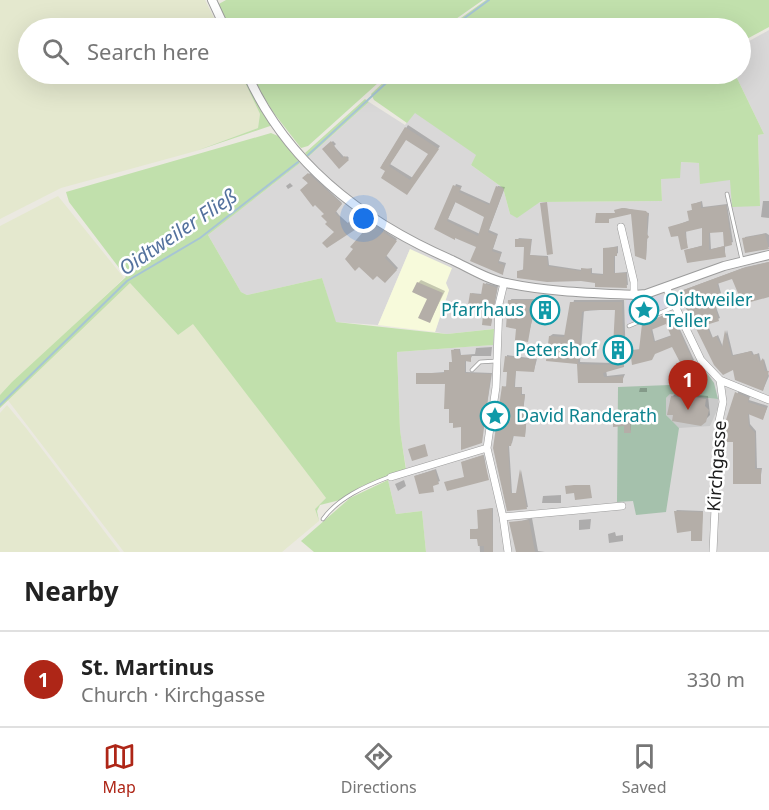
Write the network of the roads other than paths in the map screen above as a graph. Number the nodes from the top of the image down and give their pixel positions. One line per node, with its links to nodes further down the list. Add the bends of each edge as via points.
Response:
1 (212, 0): 2 (street)
2 (220, 18)
3 (253, 84): 8 (street, via 277,126 334,190 386,228)
4 (727, 194): 7 (lane)
5 (621, 226): 10 (street)
6 (769, 255): 7 (street)
7 (742, 262): 9 (street)
8 (504, 283): 10 (street, via 561,292); 13 (street)
9 (666, 287): 10 (street); 11 (street)
10 (634, 295)
11 (675, 307): 12 (lane); 15 (street, via 701,360)
12 (629, 326)
13 (496, 361): 14 (lane, via 480,362); 17 (street)
14 (472, 370)
15 (720, 380): 16 (street); 23 (street, Kirchgasse, via 723,402 718,421)
16 (769, 400)
17 (487, 448): 18 (street); 20 (street)
18 (391, 477): 21 (lane, via 355,492 329,510)
19 (622, 506): 20 (street)
20 (503, 517): 22 (street)
21 (323, 519)
22 (508, 552)
23 (713, 552)

